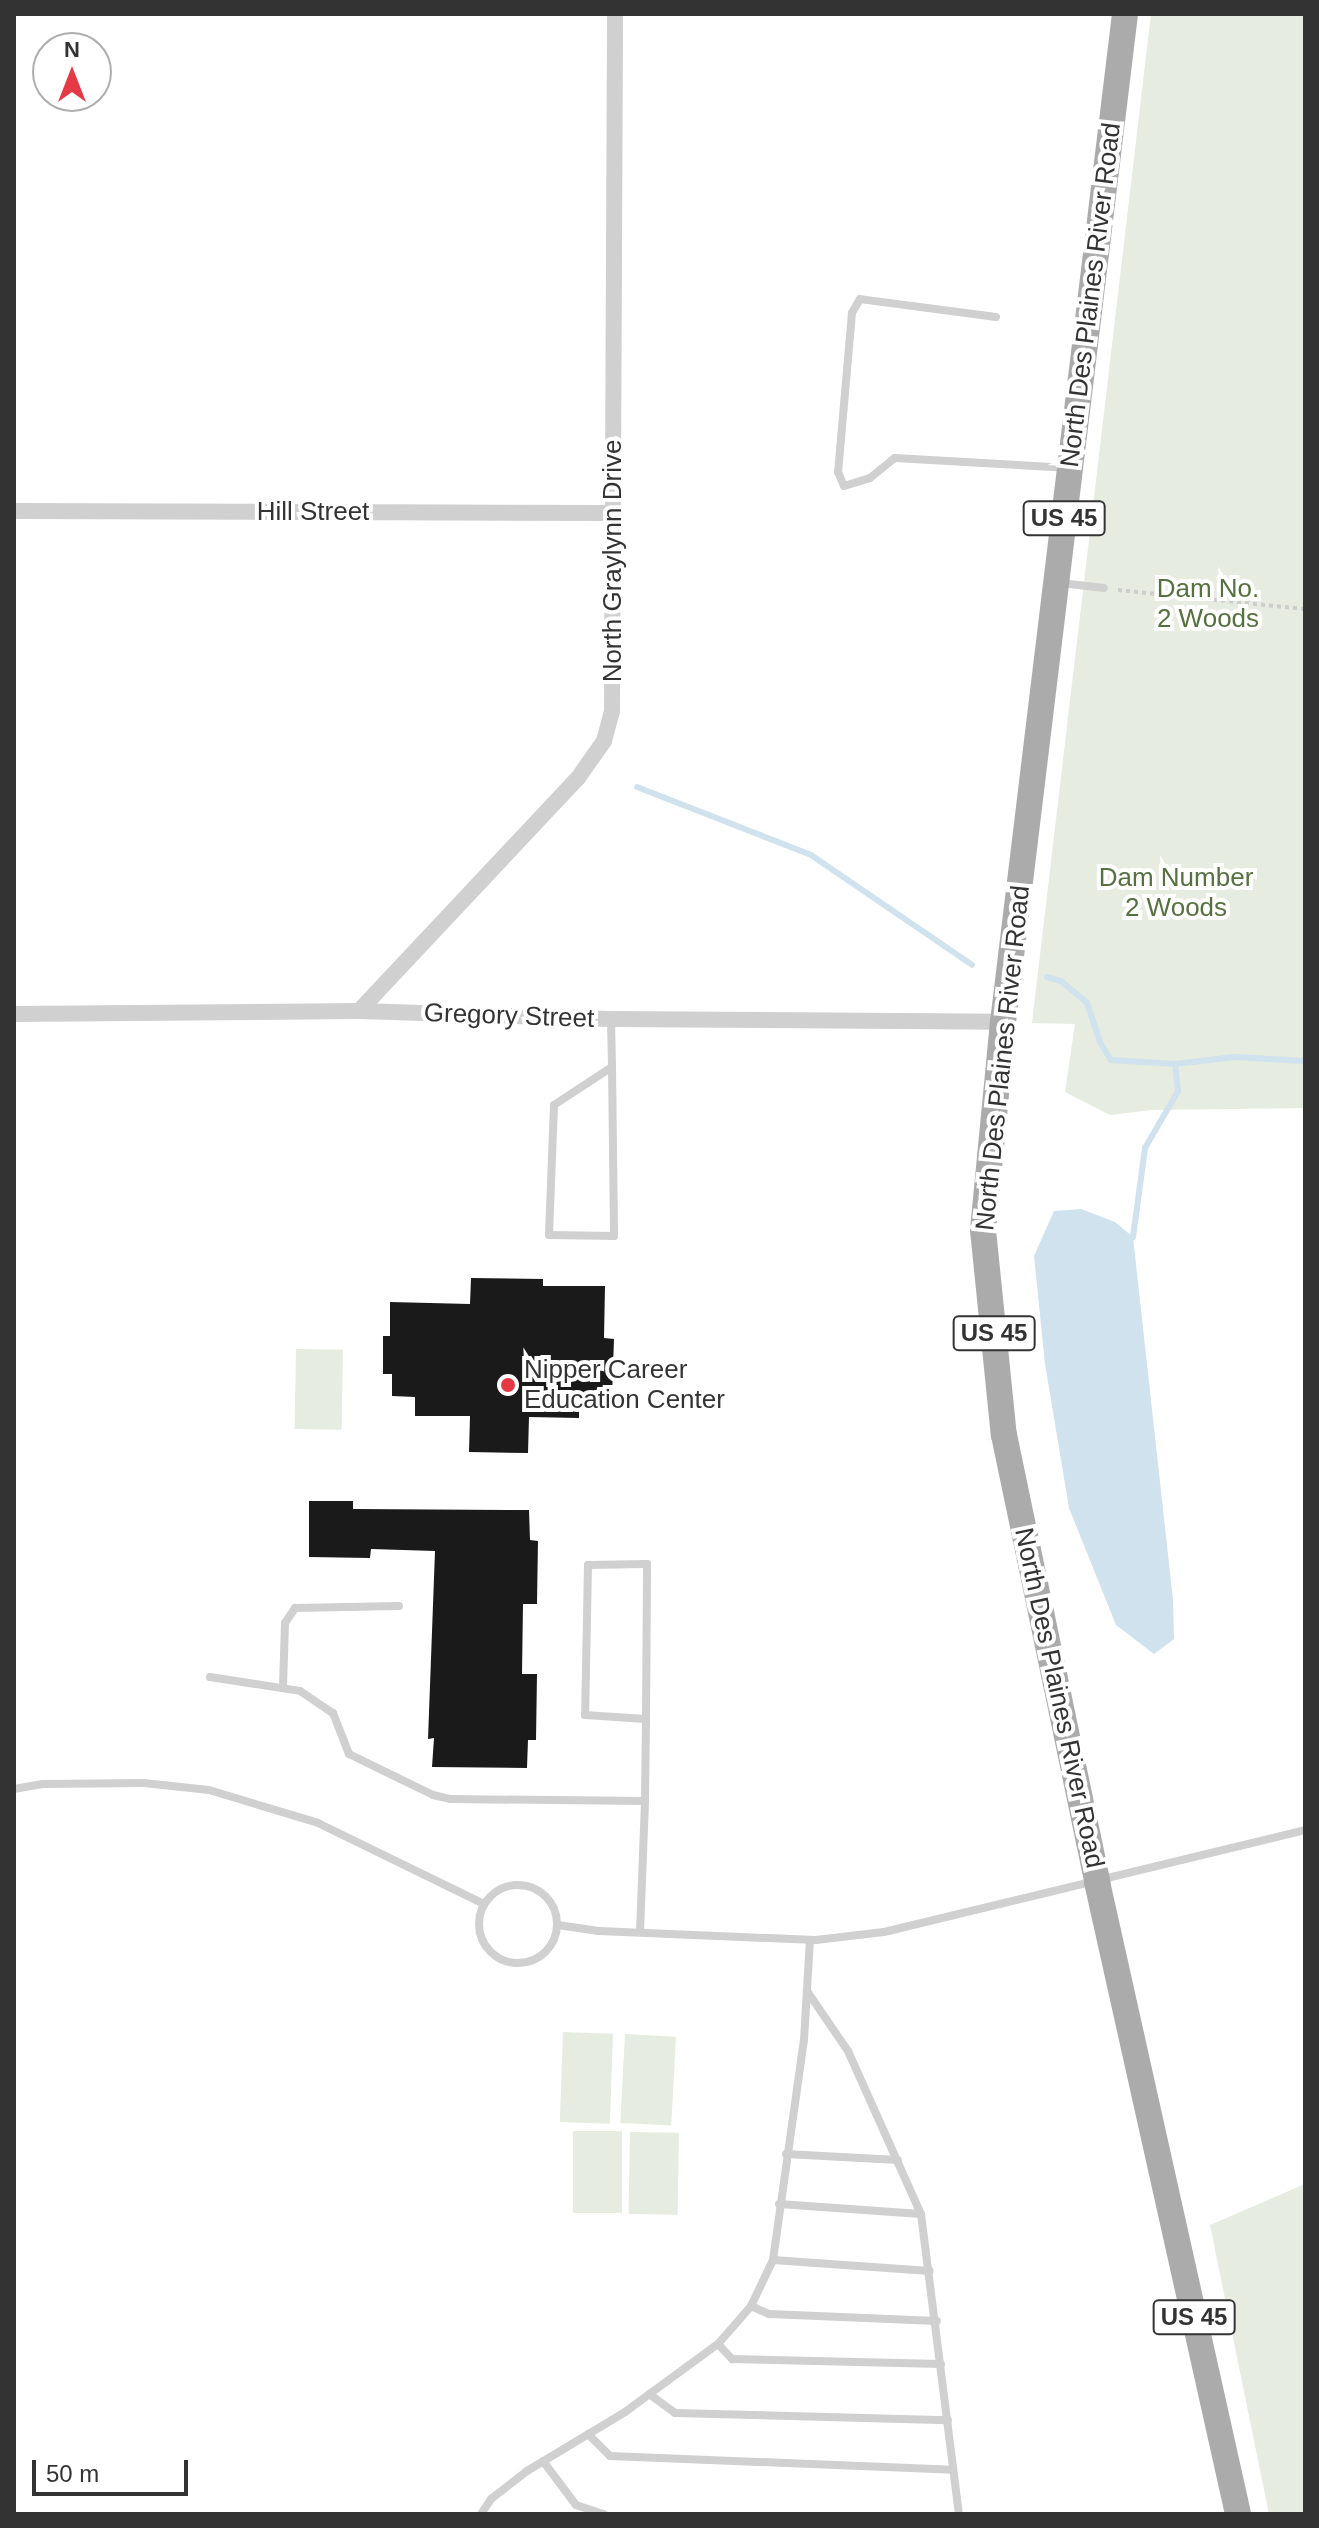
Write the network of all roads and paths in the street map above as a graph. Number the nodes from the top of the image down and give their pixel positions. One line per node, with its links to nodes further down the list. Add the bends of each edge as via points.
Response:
1 (615, 14): 6 (street, North Graylynn Drive)
2 (1125, 14): 4 (main road, North Des Plaines River Road / US 45)
3 (996, 317): 4 (lane, via 860,299 852,313 838,472 844,486 870,478 895,458)
4 (1071, 469): 7 (main road, North Des Plaines River Road / US 45)
5 (14, 511): 6 (street, Hill Street)
6 (613, 513): 10 (street, North Graylynn Drive, via 612,712 604,741 578,778)
7 (1057, 582): 8 (lane); 13 (main road, North Des Plaines River Road / US 45)
8 (1104, 588): 9 (path)
9 (1305, 609)
10 (359, 1011): 11 (street, Gregory Street); 12 (street, Gregory Street)
11 (14, 1014)
12 (611, 1019): 13 (street, Gregory Street); 14 (lane)
13 (1003, 1022): 22 (main road, North Des Plaines River Road / US 45, via 983,1230 1004,1435)
14 (612, 1067): 14 (lane, via 614,1236 549,1235 554,1105)
15 (399, 1606): 17 (lane, via 295,1608 285,1623)
16 (210, 1677): 17 (lane)
17 (283, 1687): 20 (lane, via 300,1691 333,1713 349,1754 433,1795)
18 (646, 1719): 18 (lane, via 585,1715 588,1565 647,1564); 20 (lane)
19 (14, 1789): 23 (lane, via 144,1783 209,1790 318,1823)
20 (645, 1801): 25 (lane)
21 (1305, 1830): 22 (lane)
22 (1097, 1882): 26 (lane, via 884,1932); 46 (main road, North Des Plaines River Road / US 45)
23 (484, 1904): 24 (lane, via 503,1887 529,1885 550,1900); 24 (lane, via 479,1916 483,1942 501,1960 539,1958 556,1938)
24 (558, 1925): 25 (lane)
25 (640, 1932): 26 (lane)
26 (810, 1940): 27 (lane)
27 (807, 1990): 28 (lane); 29 (lane, via 848,2051)
28 (786, 2154): 29 (lane); 30 (lane)
29 (898, 2160): 31 (lane)
30 (779, 2204): 31 (lane); 32 (lane)
31 (921, 2214): 33 (lane)
32 (773, 2260): 33 (lane); 34 (lane)
33 (930, 2271): 35 (lane)
34 (751, 2306): 35 (lane, via 769,2314); 36 (lane)
35 (937, 2321): 37 (lane)
36 (718, 2344): 37 (lane, via 732,2359); 38 (lane)
37 (941, 2364): 39 (lane)
38 (649, 2394): 39 (lane, via 675,2413); 40 (lane)
39 (948, 2420): 42 (lane)
40 (588, 2434): 41 (lane); 42 (lane, via 610,2456)
41 (543, 2461): 43 (lane, via 491,2499); 44 (lane, via 576,2505)
42 (953, 2470): 45 (lane)
43 (481, 2514)
44 (604, 2514)
45 (959, 2514)
46 (1238, 2514)

